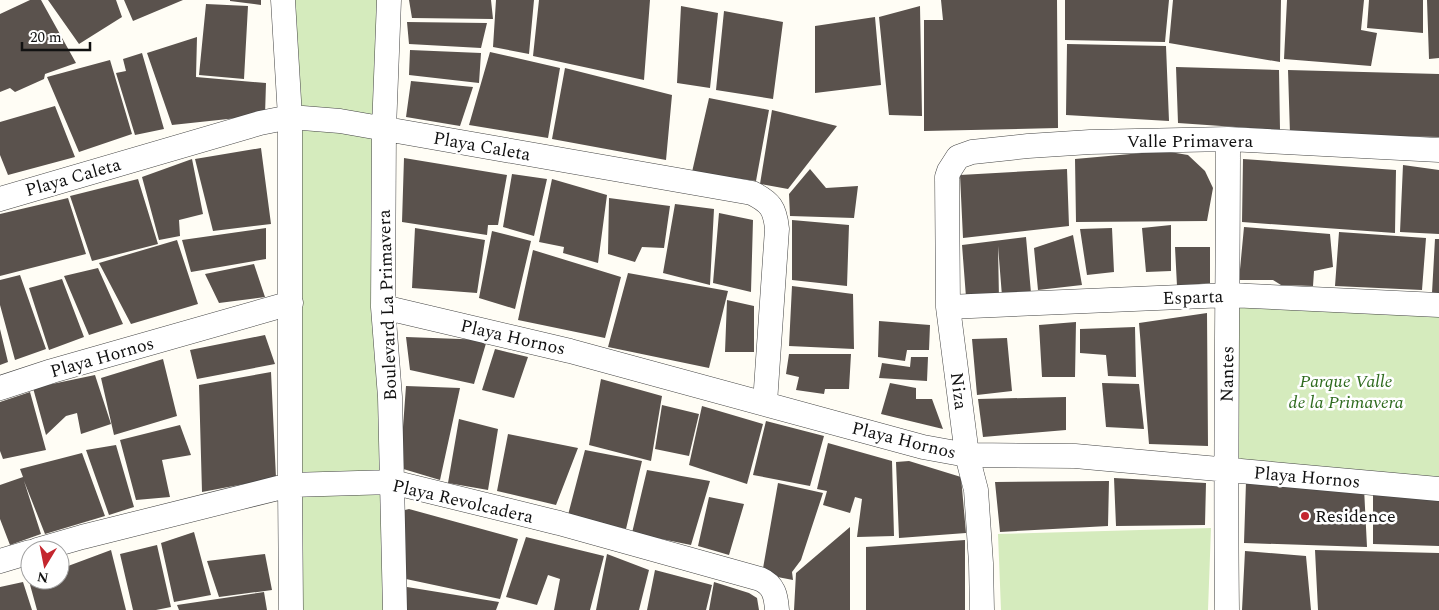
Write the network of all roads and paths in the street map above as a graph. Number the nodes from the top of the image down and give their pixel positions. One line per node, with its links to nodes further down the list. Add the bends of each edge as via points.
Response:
1 (283, 0): 3 (street)
2 (389, 0): 4 (street, Boulevard La Primavera)
3 (290, 117): 4 (street, Playa Caleta); 8 (street, Playa Caleta); 10 (street)
4 (384, 129): 12 (street, Boulevard La Primavera); 15 (street, Playa Caleta, via 752,193 760,197 773,208 778,229)
5 (1228, 139): 6 (street, Valle Primavera); 7 (street, Valle Primavera, via 1028,146 964,154 958,157); 9 (street, Nantes)
6 (1439, 150)
7 (949, 171): 13 (street, Niza)
8 (0, 198)
9 (1228, 295): 11 (street, Esparta); 13 (street, Esparta); 17 (street, Nantes)
10 (291, 303): 14 (street, Playa Hornos); 19 (street)
11 (1439, 305)
12 (384, 307): 15 (street, Playa Hornos, via 570,351); 18 (street, Boulevard La Primavera)
13 (948, 307): 16 (street, Niza)
14 (0, 388)
15 (765, 403): 16 (street, Playa Hornos, via 923,447)
16 (967, 455): 17 (street, Playa Hornos, via 1075,456); 27 (street, Niza, via 976,490)
17 (1225, 471): 20 (street, Playa Hornos); 28 (street, Nantes)
18 (392, 482): 19 (street, Playa Revolcadera); 25 (street, Boulevard La Primavera); 26 (street, Playa Revolcadera, via 559,523 760,579 773,588)
19 (290, 485): 21 (street, Playa Revolcadera); 24 (street)
20 (1439, 489)
21 (70, 540)
22 (20, 555): 23 (street)
23 (0, 561)
24 (291, 610)
25 (395, 610)
26 (777, 610)
27 (982, 610)
28 (1227, 610)

